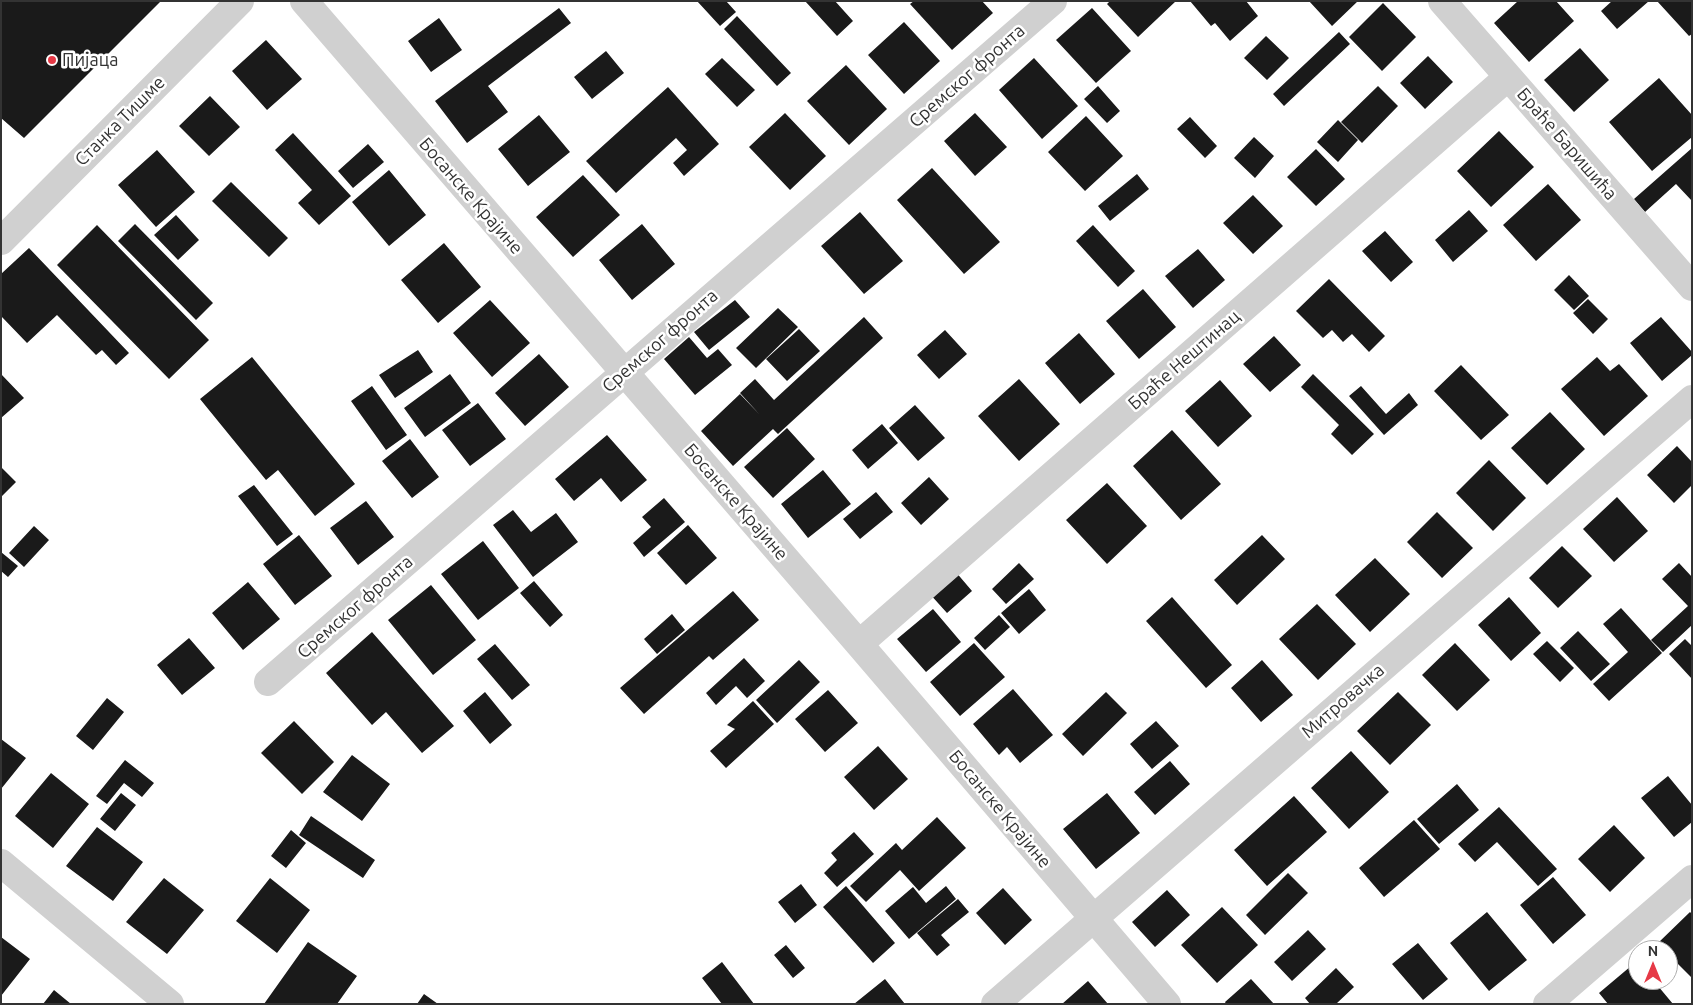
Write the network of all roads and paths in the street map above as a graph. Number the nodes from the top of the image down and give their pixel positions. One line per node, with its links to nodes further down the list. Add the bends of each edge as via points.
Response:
1 (240, 1): 6 (street, Станка Тишме)
2 (304, 1): 8 (street, Босанске Крајине)
3 (1053, 1): 8 (street, Сремског фронта)
4 (1442, 1): 5 (street, Браће Баришића)
5 (1508, 77): 7 (street, Браће Баришића); 10 (street, Браће Нештинац)
6 (1, 241)
7 (1692, 287)
8 (623, 373): 10 (street, Босанске Крајине); 11 (street, Сремског фронта)
9 (1692, 400): 14 (street, Митровачка)
10 (859, 644): 14 (street, Босанске Крајине)
11 (268, 682)
12 (1, 863): 15 (street)
13 (1692, 879): 18 (street)
14 (1092, 918): 16 (street, Митровачка); 17 (street, Босанске Крајине)
15 (170, 1004)
16 (994, 1004)
17 (1167, 1004)
18 (1547, 1004)

